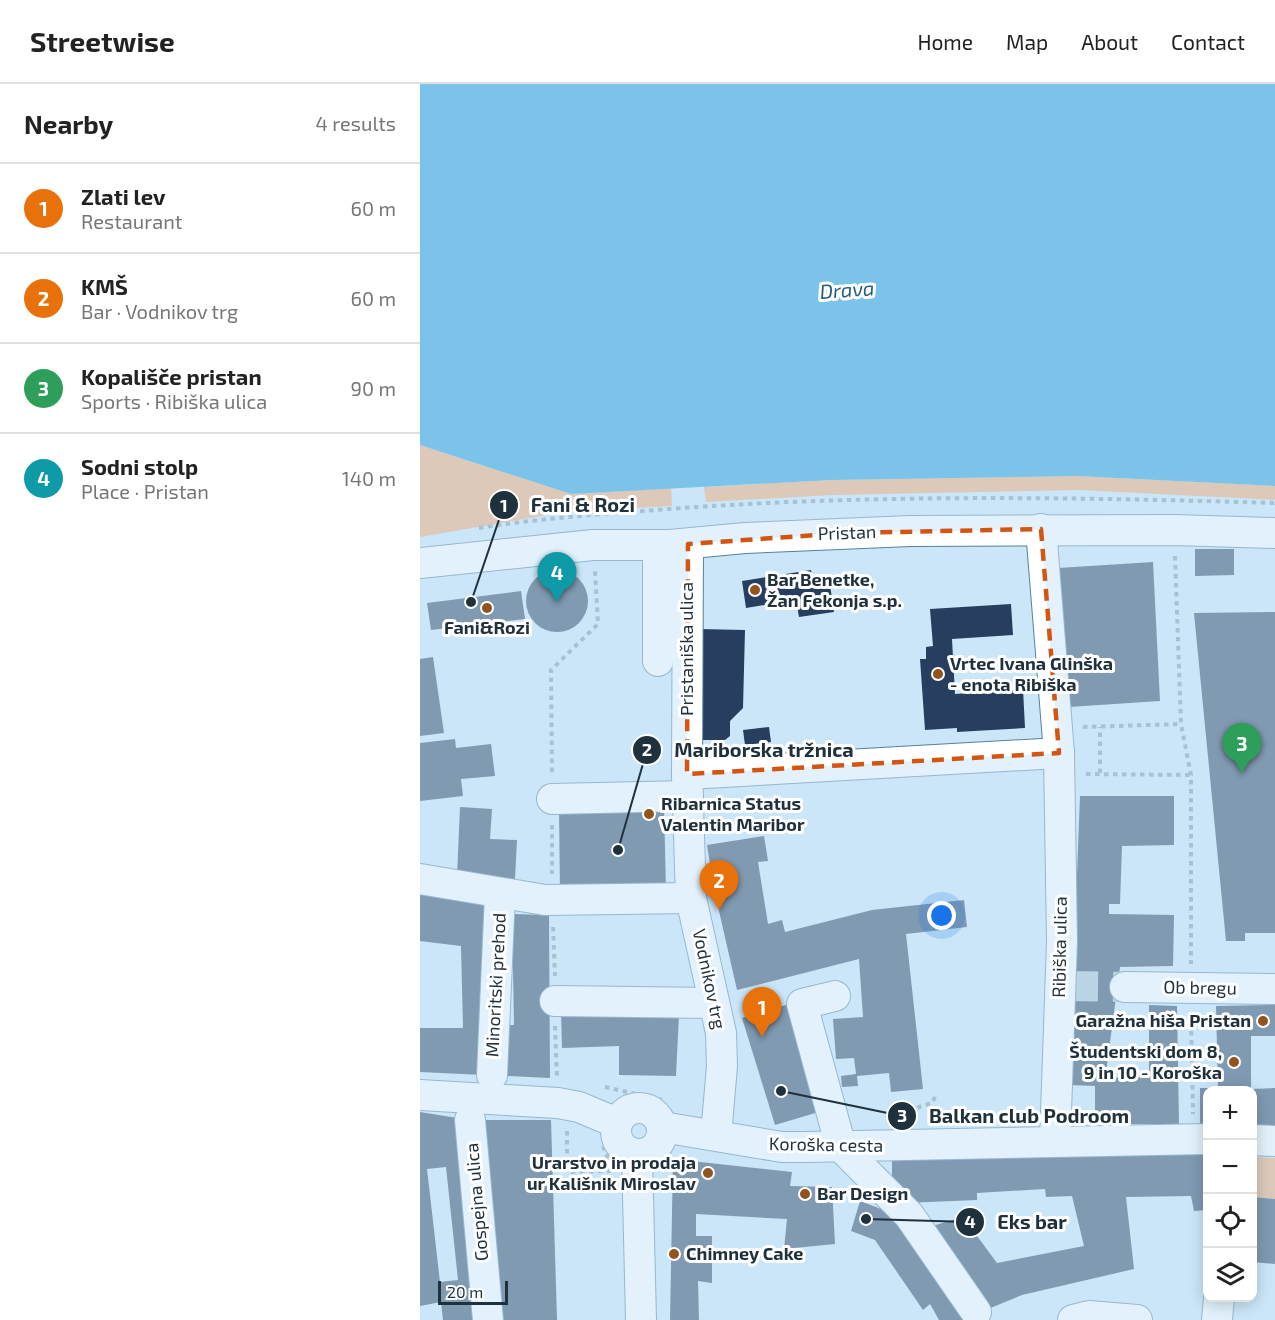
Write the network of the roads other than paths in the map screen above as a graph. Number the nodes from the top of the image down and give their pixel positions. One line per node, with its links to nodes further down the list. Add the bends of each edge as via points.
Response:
1 (1041, 529): 2 (street, Pristan); 3 (street, Pristan, via 835,534); 7 (street, Ribiška ulica)
2 (1275, 533)
3 (688, 544): 4 (street, Pristan); 8 (street, Pristaniška ulica)
4 (658, 546): 5 (street, Pristan, via 593,545); 6 (street)
5 (420, 562)
6 (658, 661)
7 (1058, 752): 8 (street); 26 (street, Ribiška ulica, via 1064,986)
8 (688, 785): 9 (street); 12 (street, Pristaniška ulica)
9 (552, 799)
10 (420, 879): 11 (street)
11 (500, 894): 12 (street, via 548,899); 18 (street, Minoritski prehod)
12 (691, 898): 17 (street, Vodnikov trg)
13 (1125, 987): 14 (street, Ob bregu)
14 (1275, 989)
15 (836, 996): 28 (street, via 802,1004)
16 (555, 1001): 17 (street)
17 (714, 1003): 23 (street, Vodnikov trg, via 721,1033 722,1066)
18 (492, 1075)
19 (420, 1095): 22 (street)
20 (664, 1114): 22 (street, via 641,1108 627,1111); 23 (street, Koroška cesta); 29 (street, via 656,1147)
21 (470, 1120): 32 (street, Gospejna ulica)
22 (617, 1123): 29 (street, via 619,1143)
23 (716, 1135): 28 (street, Koroška cesta, via 782,1147)
24 (1200, 1139): 26 (street, Koroška cesta)
25 (1257, 1140): 27 (street)
26 (1055, 1141): 28 (street, Koroška cesta)
27 (1275, 1141)
28 (841, 1147): 31 (street, via 898,1203)
29 (636, 1154): 33 (street)
30 (1219, 1302): 36 (street)
31 (976, 1312)
32 (488, 1320)
33 (641, 1320)
34 (1073, 1320): 35 (street, via 1089,1316)
35 (1137, 1320)
36 (1217, 1320)

